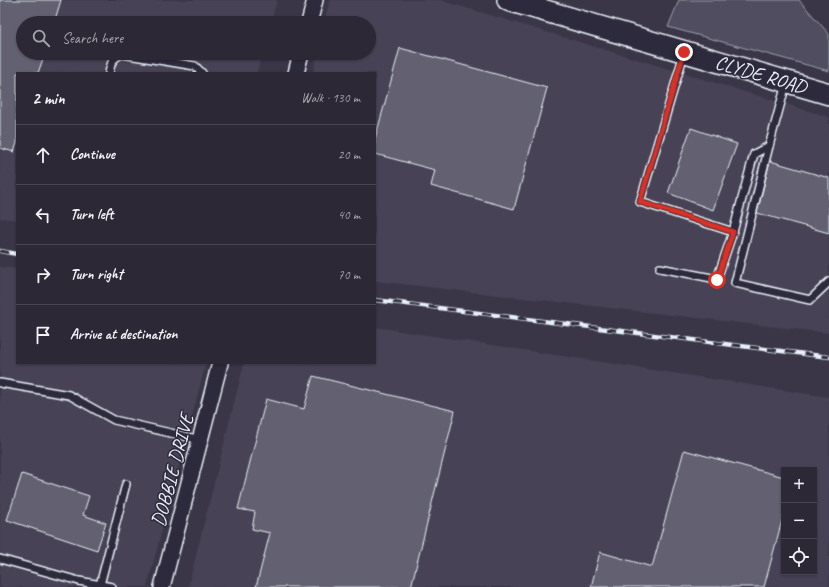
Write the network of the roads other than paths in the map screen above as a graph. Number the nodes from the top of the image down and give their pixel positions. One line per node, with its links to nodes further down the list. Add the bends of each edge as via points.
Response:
1 (315, 0): 3 (street)
2 (508, 0): 4 (main road, CLYDE ROAD)
3 (311, 16)
4 (684, 52): 11 (main road, CLYDE ROAD); 14 (lane, via 640,202)
5 (113, 60): 8 (lane)
6 (158, 60): 9 (lane, via 195,66)
7 (299, 60): 10 (street)
8 (109, 72)
9 (201, 72)
10 (296, 72)
11 (787, 81): 12 (main road, CLYDE ROAD); 13 (lane)
12 (829, 94)
13 (769, 146): 14 (lane, via 754,154); 16 (lane, via 735,282 810,300)
14 (733, 232): 15 (lane, via 717,280)
15 (660, 268)
16 (829, 282)
17 (220, 364): 19 (street, DOBBIE DRIVE)
18 (0, 383): 19 (lane, via 69,395 114,420)
19 (201, 440): 24 (street, DOBBIE DRIVE)
20 (126, 484): 22 (lane)
21 (0, 559): 22 (lane)
22 (100, 585): 23 (lane)
23 (112, 587)
24 (162, 587)

